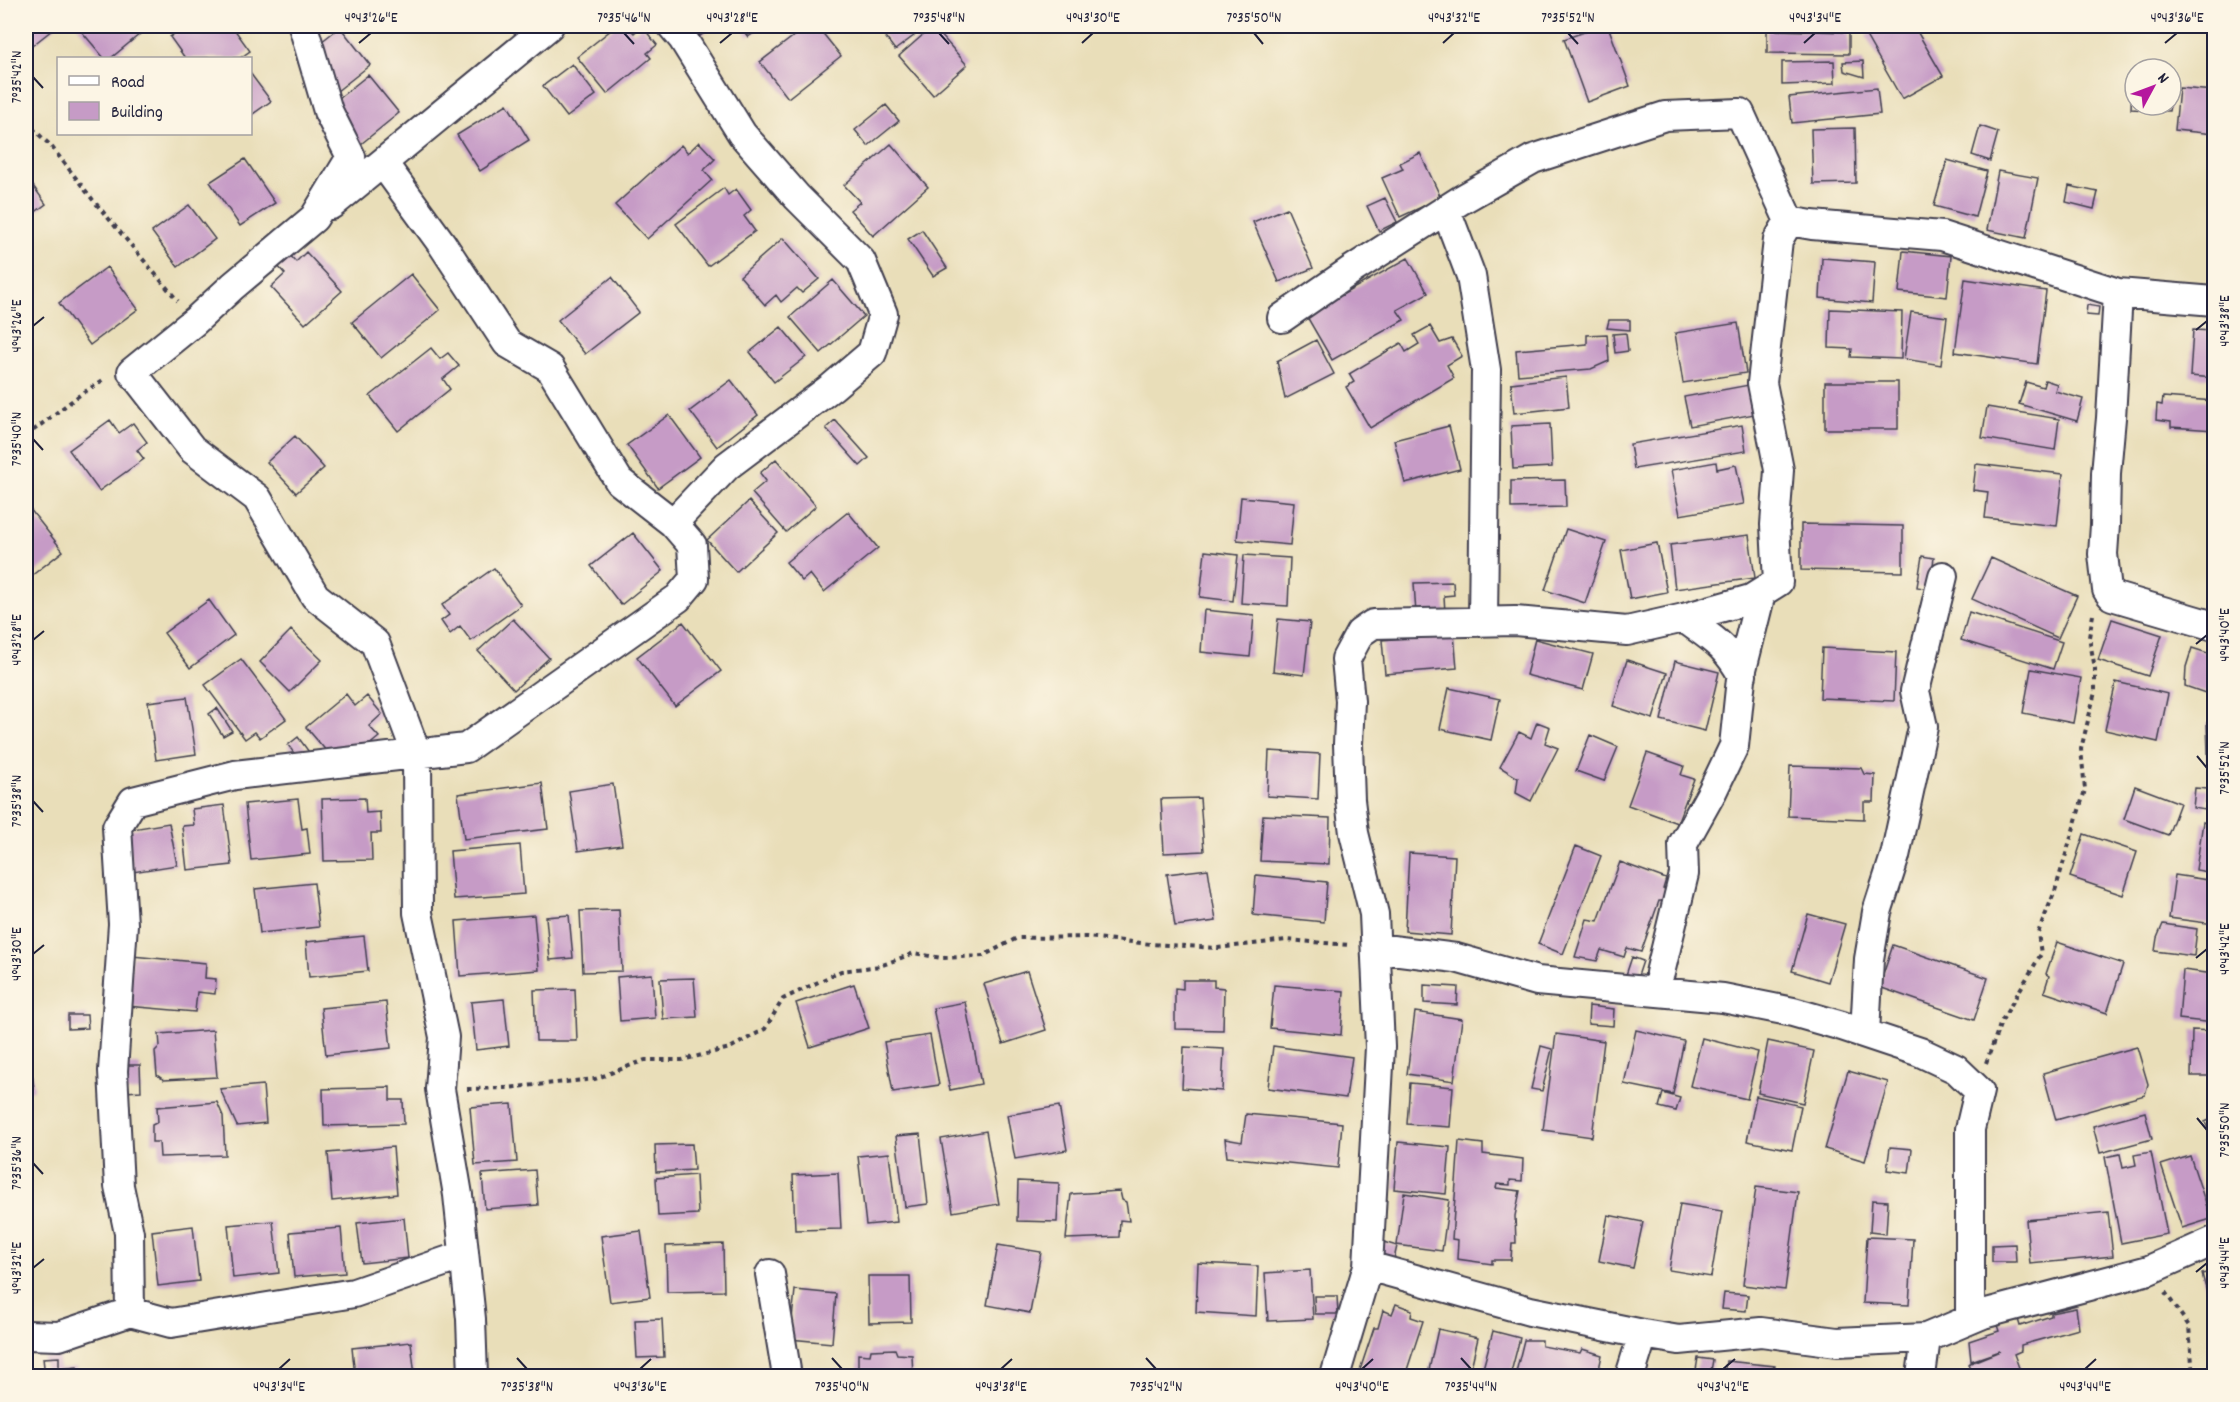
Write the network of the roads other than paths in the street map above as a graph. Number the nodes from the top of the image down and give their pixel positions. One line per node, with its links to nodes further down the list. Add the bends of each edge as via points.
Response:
1 (303, 26): 6 (street, via 328,111 351,157)
2 (549, 26): 4 (street)
3 (672, 26): 11 (street, via 742,134 861,261 883,314 872,353 727,466)
4 (383, 163): 6 (street); 11 (street, via 507,343 550,368 619,482)
5 (1446, 210): 7 (street, via 1533,159 1665,116 1740,113); 10 (street); 15 (street, via 1471,276 1486,370)
6 (314, 218): 18 (street, via 132,372 192,449 257,498 315,596 375,643)
7 (1789, 221): 8 (street, via 1942,236); 13 (street, via 1778,240 1762,383 1779,470 1775,525 1779,582)
8 (2118, 292): 9 (street); 16 (street, via 2106,473 2104,578 2112,596)
9 (2214, 301)
10 (1282, 318)
11 (673, 523): 18 (street, via 692,545 694,579 678,598 466,748)
12 (1943, 576): 21 (street, via 1915,691 1923,727 1869,958)
13 (1761, 593): 14 (street); 17 (street)
14 (1684, 618): 15 (street, via 1627,631); 17 (street, via 1722,645)
15 (1483, 621): 19 (street, via 1373,624 1360,633 1347,659 1350,800 1374,914)
16 (2214, 627)
17 (1742, 675): 20 (street, via 1734,746 1683,844 1684,874)
18 (417, 755): 23 (street, via 418,913 444,1037 440,1089); 26 (street, via 235,775 133,801 117,827 123,924 113,1071 119,1186 129,1233)
19 (1376, 948): 21 (street, via 1456,958 1537,981 1723,998 1793,1012); 24 (street, via 1380,1047)
20 (1660, 973)
21 (1865, 1033): 27 (street, via 1956,1069 1979,1091 1970,1129)
22 (2214, 1241): 30 (street, via 2149,1270 1983,1314)
23 (464, 1255): 26 (street, via 354,1293 171,1323); 31 (street)
24 (1368, 1266): 28 (street, via 1530,1311); 33 (street)
25 (770, 1274): 32 (street)
26 (130, 1312): 29 (street, via 59,1336)
27 (1970, 1312)
28 (1643, 1334): 30 (street, via 1679,1340 1761,1332 1837,1342); 34 (street)
29 (26, 1335)
30 (1926, 1338): 35 (street)
31 (473, 1377)
32 (787, 1377)
33 (1335, 1377)
34 (1630, 1377)
35 (1922, 1377)

